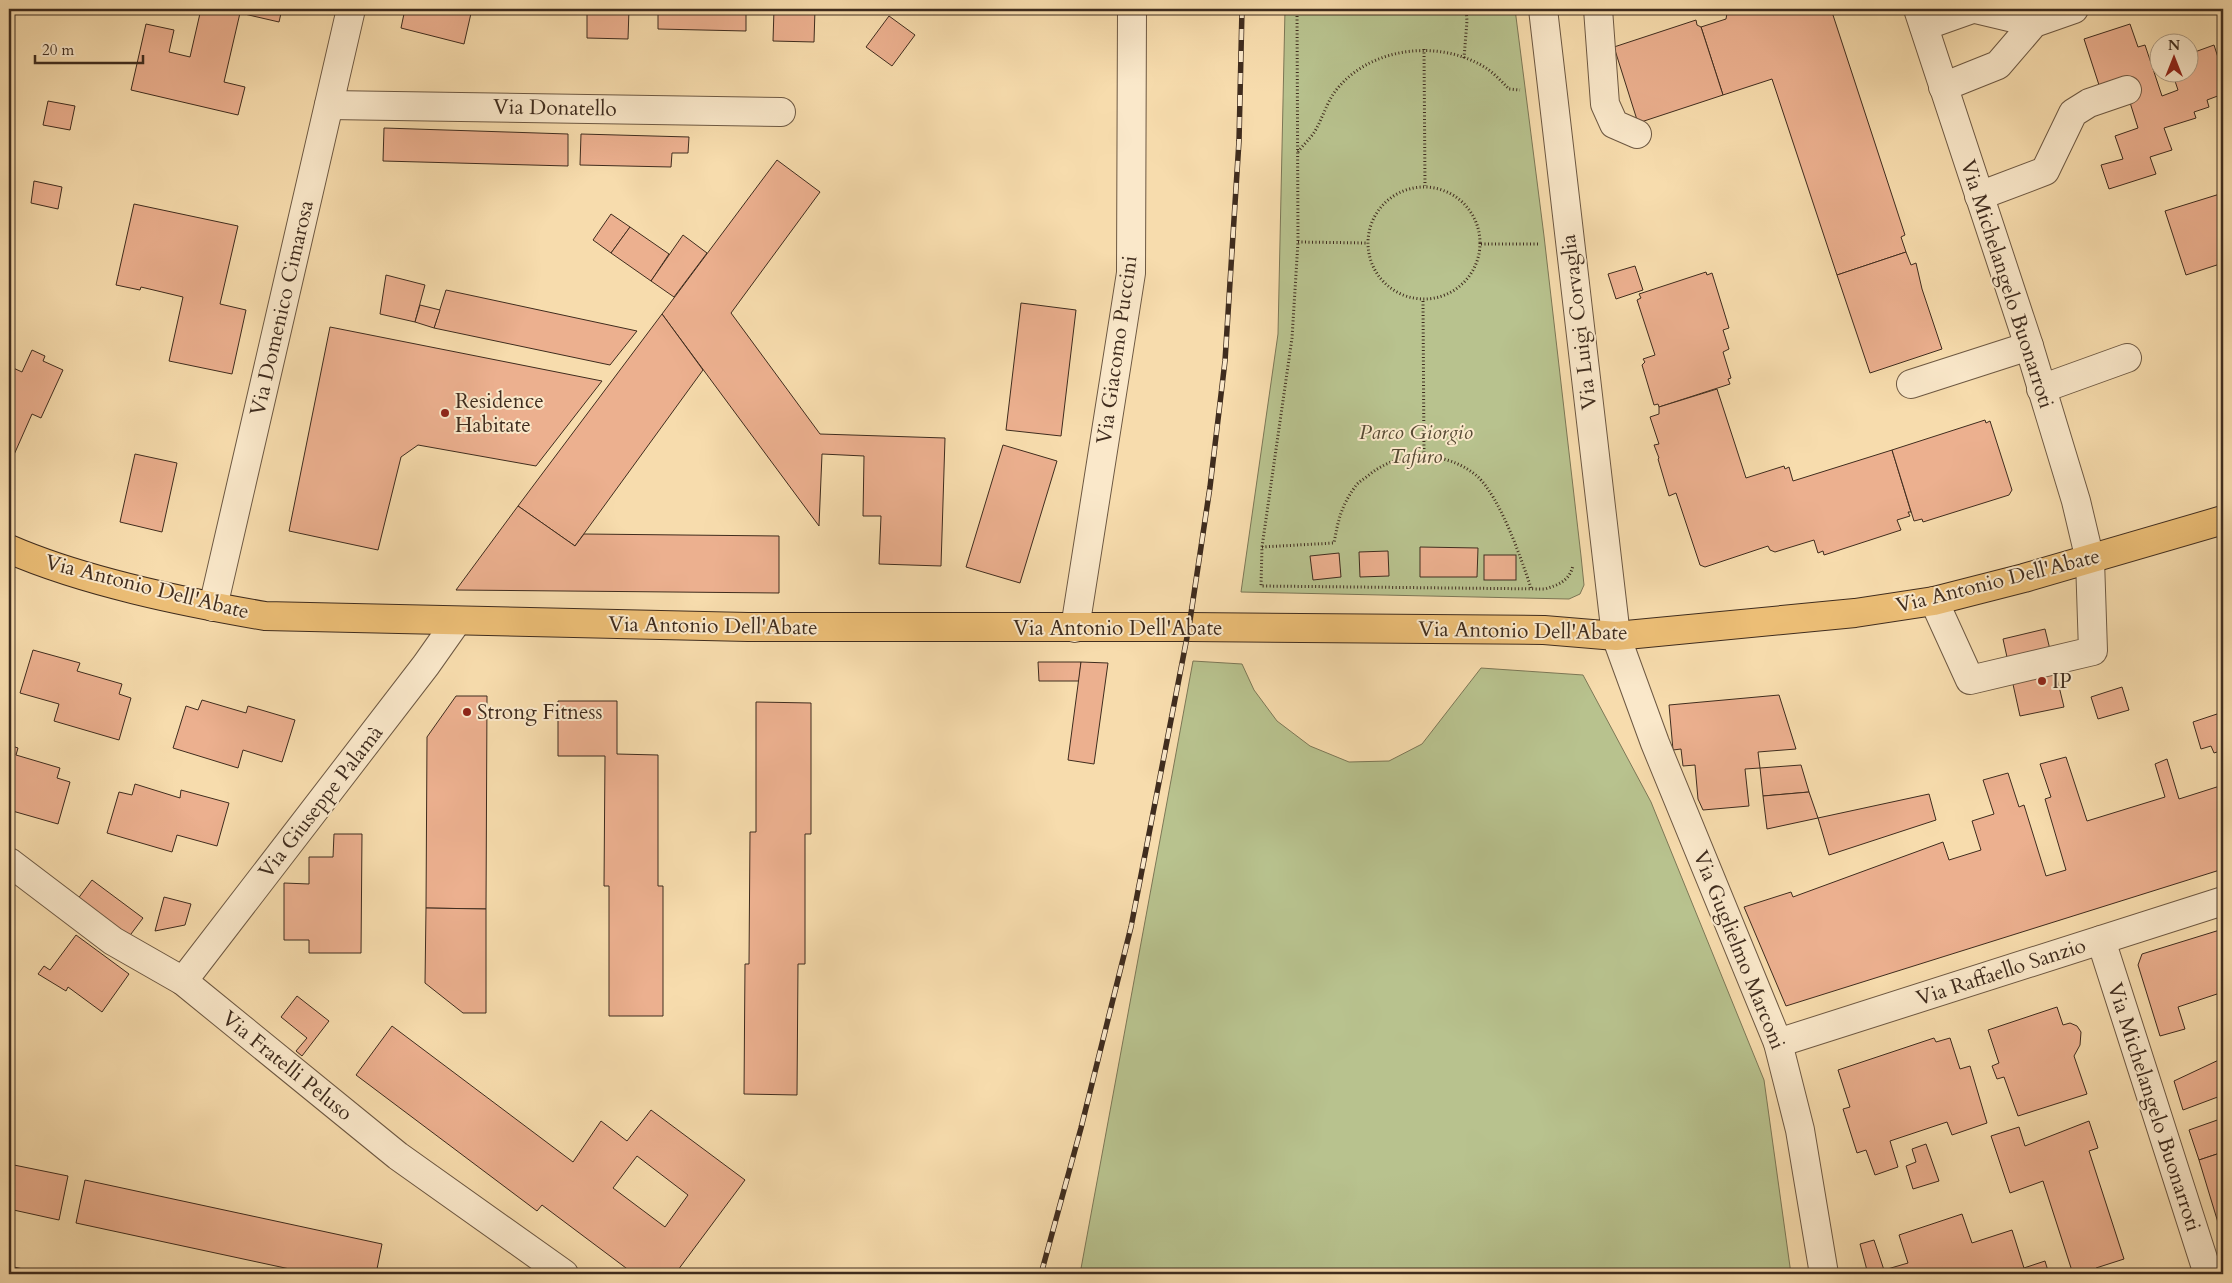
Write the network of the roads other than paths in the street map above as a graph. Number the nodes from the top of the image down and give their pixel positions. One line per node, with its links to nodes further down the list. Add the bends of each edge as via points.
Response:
1 (350, 9): 11 (street, Via Domenico Cimarosa)
2 (1132, 9): 25 (street, Via Giacomo Puccini, via 1131,273)
3 (1598, 9): 13 (street, via 1605,104 1614,124)
4 (1974, 9): 7 (street); 8 (street)
5 (2074, 9): 8 (street)
6 (1546, 10): 26 (street, Via Luigi Corvaglia)
7 (1921, 17): 9 (street, Via Michelangelo Buonarroti)
8 (2034, 23): 9 (street, via 1998,65)
9 (1943, 86): 14 (street, Via Michelangelo Buonarroti)
10 (2127, 90): 14 (street, via 2089,103 2073,113 2046,171)
11 (329, 105): 12 (street, Via Donatello); 23 (street, Via Domenico Cimarosa)
12 (781, 112)
13 (1637, 134)
14 (1979, 196): 15 (street, Via Michelangelo Buonarroti)
15 (2028, 346): 17 (street); 18 (street, Via Michelangelo Buonarroti)
16 (2127, 358): 18 (street)
17 (1911, 384)
18 (2041, 389): 21 (street, Via Michelangelo Buonarroti, via 2076,502)
19 (2223, 520): 21 (main road, Via Antonio Dell'Abate)
20 (9, 549): 23 (main road, Via Antonio Dell'Abate, via 39,562)
21 (2090, 560): 22 (main road, Via Antonio Dell'Abate); 22 (street, Via Michelangelo Buonarroti, via 2092,651 1970,680)
22 (1934, 601): 26 (main road, Via Antonio Dell'Abate)
23 (212, 607): 24 (main road, Via Antonio Dell'Abate, via 265,616)
24 (456, 622): 25 (main road, Via Antonio Dell'Abate); 30 (street, Via Giuseppe Palamà)
25 (1075, 628): 26 (main road, Via Antonio Dell'Abate, via 1544,630)
26 (1616, 636): 31 (street, Via Guglielmo Marconi, via 1655,743)
27 (9, 862): 30 (street, Via Fratelli Peluso, via 113,941)
28 (2223, 901): 29 (street, Via Raffaello Sanzio)
29 (2101, 940): 31 (street, Via Raffaello Sanzio); 34 (street, Via Michelangelo Buonarroti)
30 (183, 981): 32 (street, Via Fratelli Peluso, via 398,1156)
31 (1778, 1043): 33 (street, Via Guglielmo Marconi, via 1800,1130)
32 (564, 1274)
33 (1824, 1274)
34 (2208, 1274)

